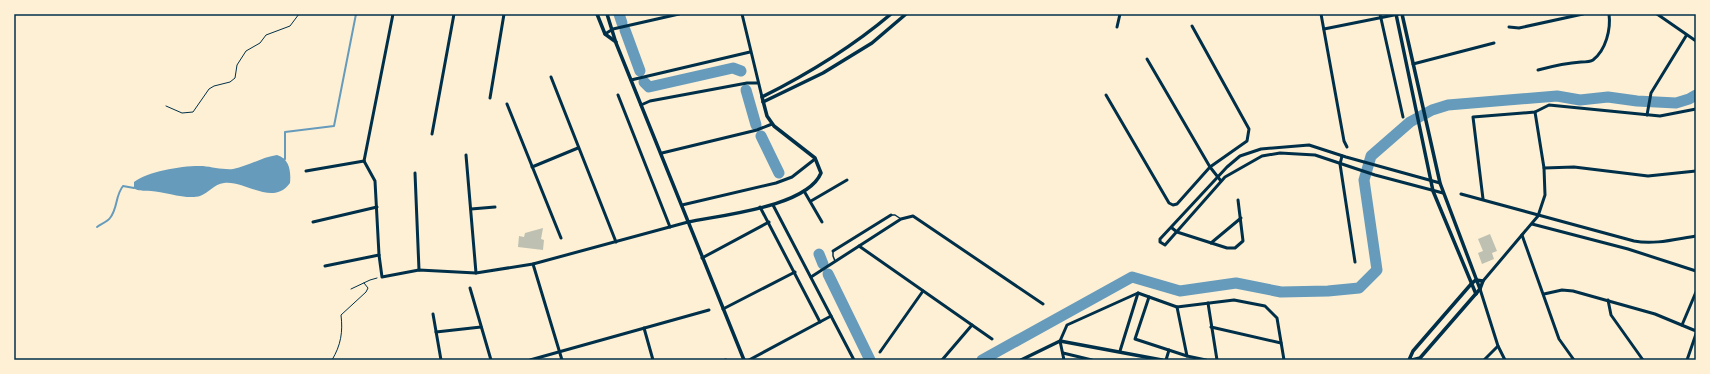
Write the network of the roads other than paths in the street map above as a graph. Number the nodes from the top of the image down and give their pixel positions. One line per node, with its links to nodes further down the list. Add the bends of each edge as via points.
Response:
1 (394, 14): 54 (street)
2 (454, 14): 47 (street)
3 (504, 14): 38 (street)
4 (597, 14): 23 (street)
5 (607, 14): 21 (street)
6 (679, 14): 21 (street)
7 (742, 14): 28 (street)
8 (891, 14): 37 (street, via 866,35 821,65)
9 (906, 14): 39 (street, via 872,43 824,73)
10 (1120, 14): 19 (street)
11 (1321, 14): 22 (street)
12 (1397, 14): 17 (street); 65 (street)
13 (1402, 14): 30 (street)
14 (1583, 14): 20 (street, via 1519,28)
15 (1609, 14): 31 (street, via 1608,35 1593,60)
16 (1657, 14): 24 (street)
17 (1380, 16): 22 (street); 45 (street)
18 (1192, 26): 57 (street, via 1249,128 1247,142)
19 (1117, 27)
20 (1509, 27)
21 (613, 29): 23 (street); 26 (street)
22 (1324, 29): 48 (street)
23 (605, 34): 26 (street)
24 (1686, 36): 25 (street); 44 (street, via 1650,98)
25 (1696, 42)
26 (616, 43): 33 (street)
27 (1494, 43): 30 (street)
28 (750, 52): 33 (street); 34 (street)
29 (1147, 59): 57 (street)
30 (1413, 64): 66 (street)
31 (1538, 70)
32 (551, 78): 49 (street)
33 (631, 80): 41 (street)
34 (757, 83): 37 (street); 41 (street, via 650,101)
35 (618, 95): 89 (street)
36 (1106, 95): 57 (street, via 1169,203 1177,204)
37 (762, 97): 39 (street)
38 (490, 98)
39 (763, 102): 46 (street)
40 (506, 104): 56 (street)
41 (641, 105): 50 (street)
42 (1696, 109): 44 (street, via 1660,116)
43 (1535, 112): 44 (street, via 1549,105); 58 (street); 71 (street, via 1473,117)
44 (1647, 115)
45 (1403, 117)
46 (772, 124): 50 (street, via 758,130); 53 (street)
47 (432, 134)
48 (1347, 146)
49 (578, 148): 56 (street); 95 (street)
50 (662, 153): 74 (street)
51 (466, 155): 79 (street)
52 (1342, 156): 55 (street); 62 (street, via 1309,145 1261,149 1240,156); 65 (street)
53 (815, 159): 68 (street, via 821,173 814,185); 74 (street, via 792,177 776,183)
54 (364, 160): 59 (street); 78 (street, via 375,181)
55 (1342, 164): 64 (street, via 1316,155 1280,153 1262,156); 67 (street); 102 (street)
56 (532, 167): 94 (street)
57 (1210, 167): 62 (street)
58 (1544, 168): 60 (street, via 1574,167 1648,176); 81 (street, via 1545,195)
59 (306, 171)
60 (1696, 171)
61 (415, 173): 105 (street)
62 (1217, 176): 64 (street); 90 (street)
63 (847, 180): 73 (street)
64 (1221, 180): 91 (street)
65 (1431, 181): 66 (street); 67 (street)
66 (1440, 183): 69 (street)
67 (1433, 191): 69 (street); 112 (street)
68 (804, 192): 73 (street); 75 (street)
69 (1443, 193): 110 (street)
70 (1461, 194): 71 (street)
71 (1483, 199): 81 (street)
72 (1238, 200): 82 (street)
73 (810, 201): 87 (street)
74 (682, 205): 85 (street)
75 (773, 205): 77 (street); 109 (street)
76 (495, 207): 79 (street)
77 (760, 207): 85 (street); 86 (street)
78 (377, 208): 84 (street); 99 (street)
79 (471, 209): 108 (street)
80 (891, 215): 83 (lane); 98 (street)
81 (1538, 216): 88 (street); 93 (street, via 1644,243)
82 (1241, 218): 96 (street); 96 (street, via 1243,241 1235,248)
83 (901, 219): 97 (street); 124 (street, via 913,216)
84 (313, 222)
85 (688, 222): 89 (street); 100 (street)
86 (769, 222): 100 (street); 107 (street)
87 (822, 222)
88 (1532, 224): 92 (street); 106 (street, via 1628,249)
89 (670, 227): 95 (street)
90 (1172, 228): 91 (street); 91 (street, via 1160,239 1162,244 1165,245)
91 (1177, 232): 96 (street)
92 (1522, 235): 111 (street); 119 (street)
93 (1696, 236)
94 (561, 238)
95 (616, 242): 103 (street)
96 (1211, 243)
97 (859, 246): 101 (street); 115 (street)
98 (834, 251): 101 (lane)
99 (379, 255): 104 (street); 105 (street, via 382,277)
100 (702, 258): 126 (street)
101 (835, 261): 109 (street)
102 (1355, 262)
103 (532, 264): 108 (street); 144 (street)
104 (325, 266)
105 (419, 270): 108 (street)
106 (1696, 271)
107 (794, 272): 126 (street); 130 (street)
108 (476, 273)
109 (811, 277): 129 (street)
110 (1476, 280): 111 (street); 112 (street); 114 (street)
111 (1483, 280): 114 (street)
112 (1472, 284): 118 (street); 165 (street, via 1413,350)
113 (470, 288): 133 (street)
114 (1480, 289): 118 (street); 121 (street)
115 (923, 291): 132 (street); 145 (street)
116 (1696, 292): 131 (street)
117 (1138, 293): 120 (street); 139 (street, via 1067,325); 143 (street)
118 (1476, 294): 121 (street); 165 (street, via 1420,358)
119 (1544, 294): 122 (street, via 1562,290 1574,291); 168 (street, via 1559,339)
120 (1149, 297): 125 (street); 142 (street, via 1134,339)
121 (1483, 300): 141 (street)
122 (1608, 300): 131 (street); 169 (street, via 1611,315)
123 (1208, 303): 125 (street); 134 (street); 140 (street, via 1234,300 1265,306 1277,318)
124 (1043, 304)
125 (1177, 307): 147 (street)
126 (723, 309): 153 (street)
127 (709, 310): 135 (street)
128 (433, 314): 136 (street)
129 (831, 316): 130 (street); 155 (street)
130 (820, 322): 154 (street)
131 (1682, 324): 137 (street)
132 (972, 325): 138 (street); 156 (street)
133 (481, 327): 136 (street); 149 (street)
134 (1212, 327): 140 (street); 163 (street)
135 (644, 328): 144 (street); 152 (street)
136 (436, 332): 148 (street)
137 (1696, 333): 170 (street)
138 (992, 339)
139 (1060, 341): 143 (street); 146 (street); 157 (street)
140 (1281, 343): 164 (street)
141 (1498, 346): 166 (street); 167 (street)
142 (1169, 350): 147 (street); 161 (street)
143 (1120, 351): 160 (street)
144 (560, 352): 150 (street); 151 (street)
145 (880, 352)
146 (1062, 353): 158 (street); 159 (street)
147 (1187, 356): 162 (street)
148 (441, 360)
149 (490, 360)
150 (530, 360)
151 (562, 360)
152 (653, 360)
153 (744, 360)
154 (749, 360)
155 (854, 360)
156 (942, 360)
157 (1021, 360)
158 (1064, 360)
159 (1092, 360)
160 (1162, 360)
161 (1166, 360)
162 (1206, 360)
163 (1217, 360)
164 (1284, 360)
165 (1411, 360)
166 (1484, 360)
167 (1505, 360)
168 (1574, 360)
169 (1643, 360)
170 (1687, 360)

